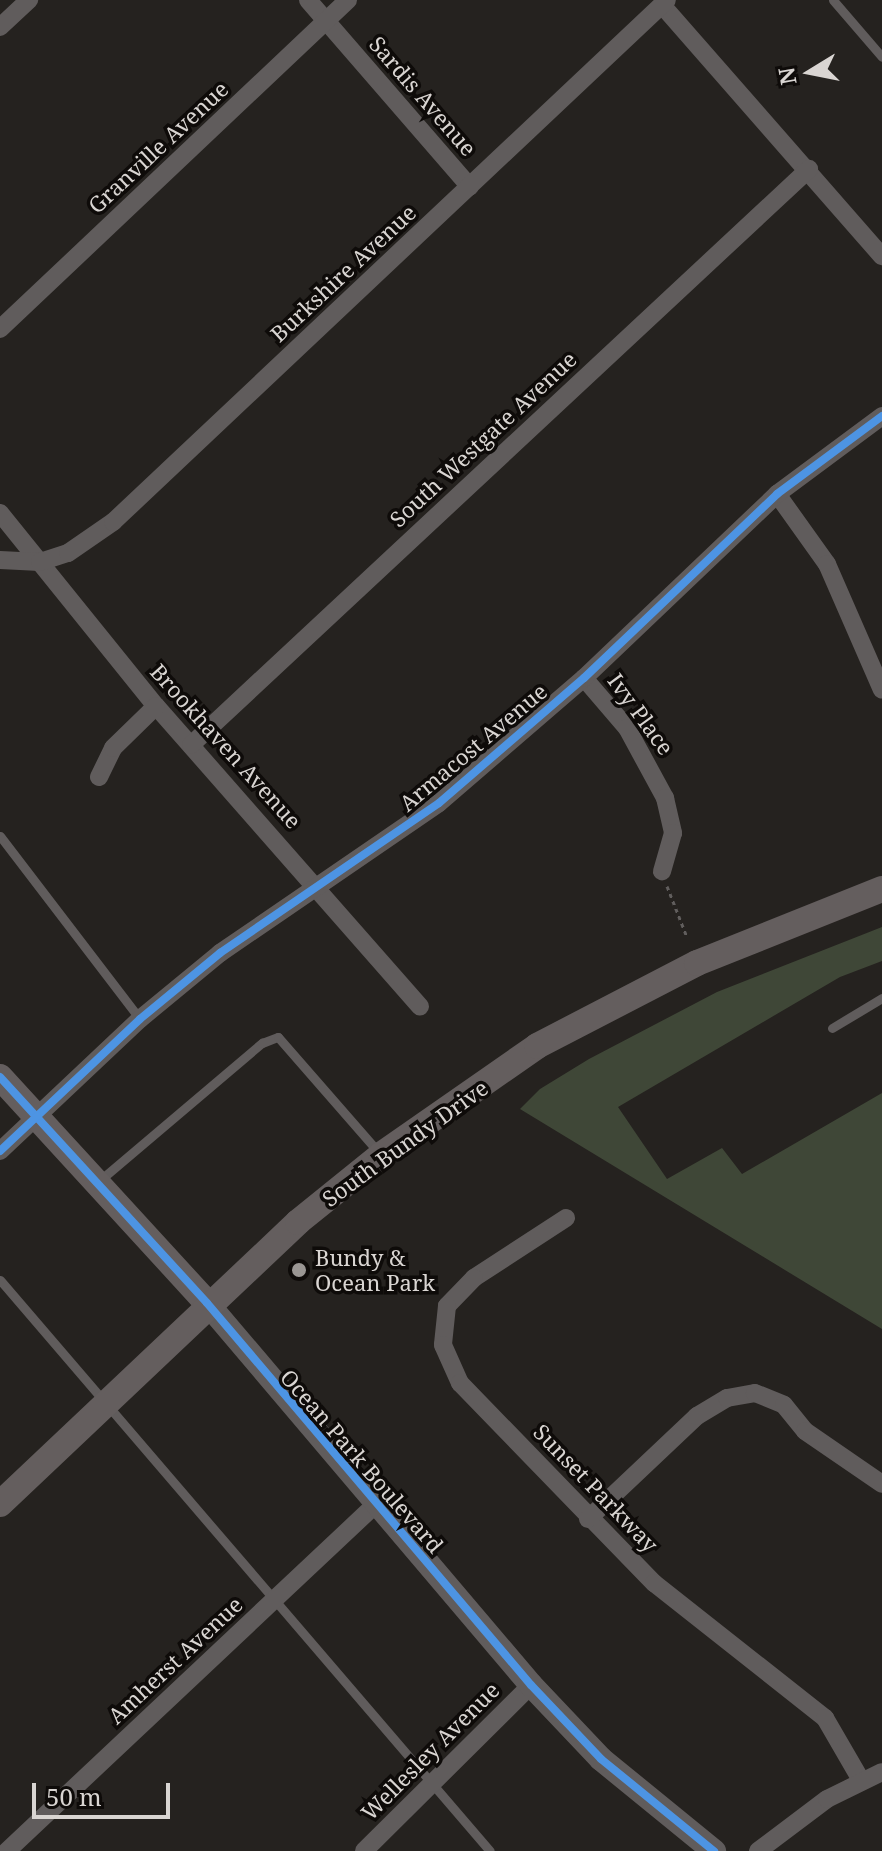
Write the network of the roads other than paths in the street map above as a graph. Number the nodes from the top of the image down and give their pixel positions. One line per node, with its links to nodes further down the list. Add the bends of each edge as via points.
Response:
1 (29, 0): 7 (street)
2 (308, 0): 6 (street, Sardis Avenue)
3 (348, 0): 6 (street, Granville Avenue)
4 (833, 0): 8 (lane)
5 (664, 2): 9 (street); 10 (street, Burkshire Avenue)
6 (326, 21): 10 (street, Sardis Avenue); 12 (street, Granville Avenue)
7 (0, 27)
8 (882, 57)
9 (809, 169): 11 (street); 21 (street, South Westgate Avenue)
10 (470, 187): 17 (street, Burkshire Avenue, via 113,522 89,542)
11 (882, 256)
12 (0, 329)
13 (882, 416): 14 (street, Armacost Avenue)
14 (777, 494): 18 (street, Armacost Avenue); 19 (street, via 833,576)
15 (0, 513): 17 (street, Brookhaven Avenue)
16 (0, 560): 17 (street)
17 (40, 562): 20 (street, Brookhaven Avenue)
18 (584, 678): 24 (street, Ivy Place, via 627,728 665,798 673,833); 25 (street, Armacost Avenue, via 439,803)
19 (882, 690)
20 (156, 706): 21 (street, Brookhaven Avenue); 22 (street, via 113,748)
21 (191, 745): 25 (street, Brookhaven Avenue)
22 (99, 777)
23 (0, 836): 29 (lane)
24 (662, 871)
25 (318, 885): 28 (street, Brookhaven Avenue); 29 (street, Armacost Avenue, via 220,953)
26 (882, 889): 34 (main road, South Bundy Drive, via 772,931 616,1003 537,1046)
27 (882, 998): 30 (lane)
28 (420, 1007)
29 (140, 1019): 32 (street, Armacost Avenue)
30 (832, 1028)
31 (0, 1077): 32 (main road, Ocean Park Boulevard)
32 (36, 1117): 33 (street, Armacost Avenue); 35 (main road, Ocean Park Boulevard)
33 (0, 1151)
34 (381, 1155): 35 (lane, via 278,1037 262,1043); 38 (main road, South Bundy Drive)
35 (97, 1184): 38 (main road, Ocean Park Boulevard)
36 (566, 1218): 43 (street, Sunset Parkway, via 474,1278 447,1306 443,1345 460,1383)
37 (0, 1280): 39 (lane)
38 (207, 1303): 39 (main road, South Bundy Drive); 42 (street, Ocean Park Boulevard)
39 (107, 1401): 41 (main road, South Bundy Drive); 44 (lane)
40 (882, 1484): 43 (street, via 805,1431 784,1405 755,1393 727,1398 697,1416)
41 (0, 1504)
42 (376, 1504): 44 (street, Amherst Avenue); 45 (street, Ocean Park Boulevard)
43 (588, 1519): 47 (street, Sunset Parkway, via 729,1648 825,1718)
44 (272, 1600): 48 (lane); 49 (street, Amherst Avenue)
45 (531, 1685): 48 (street, Wellesley Avenue); 52 (street, Ocean Park Boulevard, via 601,1759)
46 (882, 1772): 47 (street)
47 (861, 1780): 53 (street)
48 (431, 1785): 50 (street, Wellesley Avenue); 51 (lane)
49 (7, 1851)
50 (364, 1851)
51 (490, 1851)
52 (714, 1851)
53 (758, 1851)

